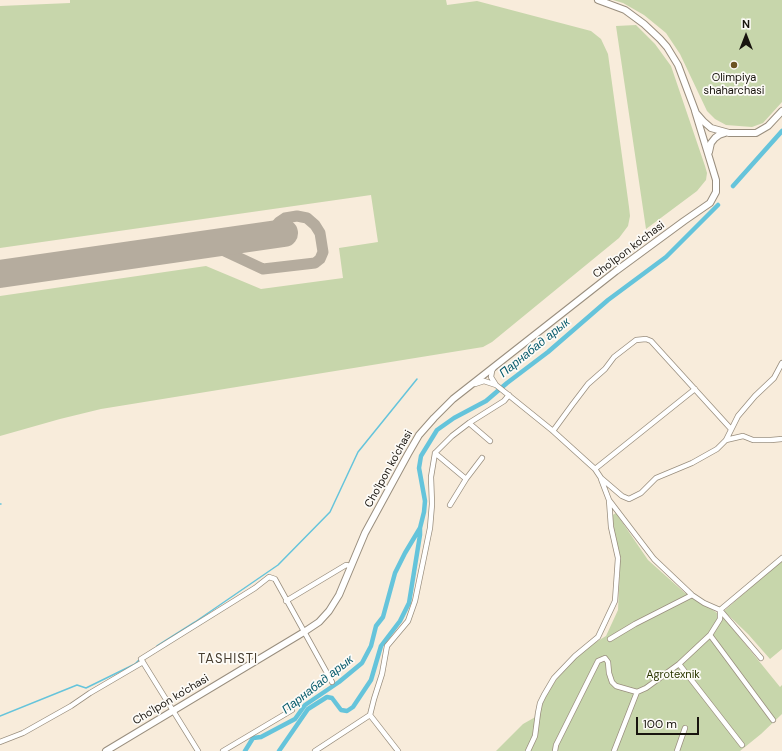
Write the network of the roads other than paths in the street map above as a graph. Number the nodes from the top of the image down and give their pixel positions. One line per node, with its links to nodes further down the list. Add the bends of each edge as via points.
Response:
1 (598, 0): 3 (main road, Cho'lpon ko'chasi, via 625,10 644,24 667,47 678,65)
2 (782, 110): 4 (main road, via 761,131 750,134)
3 (695, 111): 4 (main road, via 709,126); 5 (main road, Cho'lpon ko'chasi)
4 (728, 133): 5 (main road, via 713,140 709,147)
5 (709, 156): 7 (main road, Cho'lpon ko'chasi, via 716,184 715,195 710,203 616,271)
6 (782, 363): 13 (street, via 774,378 738,416)
7 (496, 365): 8 (street, via 491,377); 9 (main road, Cho'lpon ko'chasi)
8 (496, 385): 9 (street, via 481,381); 11 (street)
9 (468, 387): 26 (main road, Cho'lpon ko'chasi, via 437,414 417,439 365,533)
10 (695, 389): 13 (street); 14 (street, via 651,342 646,339 636,340 614,357 605,370 588,384); 20 (street)
11 (508, 394): 12 (street, via 504,401); 14 (street)
12 (469, 423): 17 (street); 18 (street)
13 (731, 429): 16 (street)
14 (553, 432): 20 (street)
15 (782, 439): 16 (street, via 753,440 743,436)
16 (726, 440): 21 (street, via 704,458 656,478 641,493 629,499)
17 (490, 441)
18 (436, 453): 22 (street); 40 (street, via 431,477 430,528 415,601 408,621 387,646)
19 (482, 458): 22 (street)
20 (595, 469): 21 (street)
21 (600, 478): 23 (street)
22 (466, 479): 24 (street)
23 (609, 500): 27 (street, via 654,559); 50 (street, via 611,527 618,558 615,601 598,637 554,678 540,703 535,736)
24 (450, 505)
25 (782, 558): 29 (street)
26 (351, 566): 28 (street, via 346,565); 30 (main road, Cho'lpon ko'chasi, via 332,608 319,622)
27 (692, 594): 29 (street); 32 (street)
28 (286, 601): 30 (street); 34 (street, via 275,579 269,577 141,659)
29 (720, 610): 31 (street, via 720,619); 33 (street)
30 (304, 632): 36 (street); 38 (main road, Cho'lpon ko'chasi)
31 (710, 635): 35 (street); 41 (street)
32 (610, 639)
33 (761, 658)
34 (144, 662): 38 (street); 43 (street, via 23,733)
35 (679, 664): 37 (street); 44 (street)
36 (332, 682)
37 (637, 692): 51 (street, via 616,686 612,682 608,662 602,658 598,661); 52 (street)
38 (174, 710): 45 (main road, Cho'lpon ko'chasi); 46 (street)
39 (292, 710): 47 (street)
40 (370, 716): 48 (street); 49 (street)
41 (773, 720)
42 (685, 728): 53 (street)
43 (0, 742)
44 (742, 745)
45 (106, 751)
46 (198, 751)
47 (223, 751)
48 (315, 751)
49 (398, 751)
50 (528, 751)
51 (554, 751)
52 (614, 751)
53 (676, 751)

